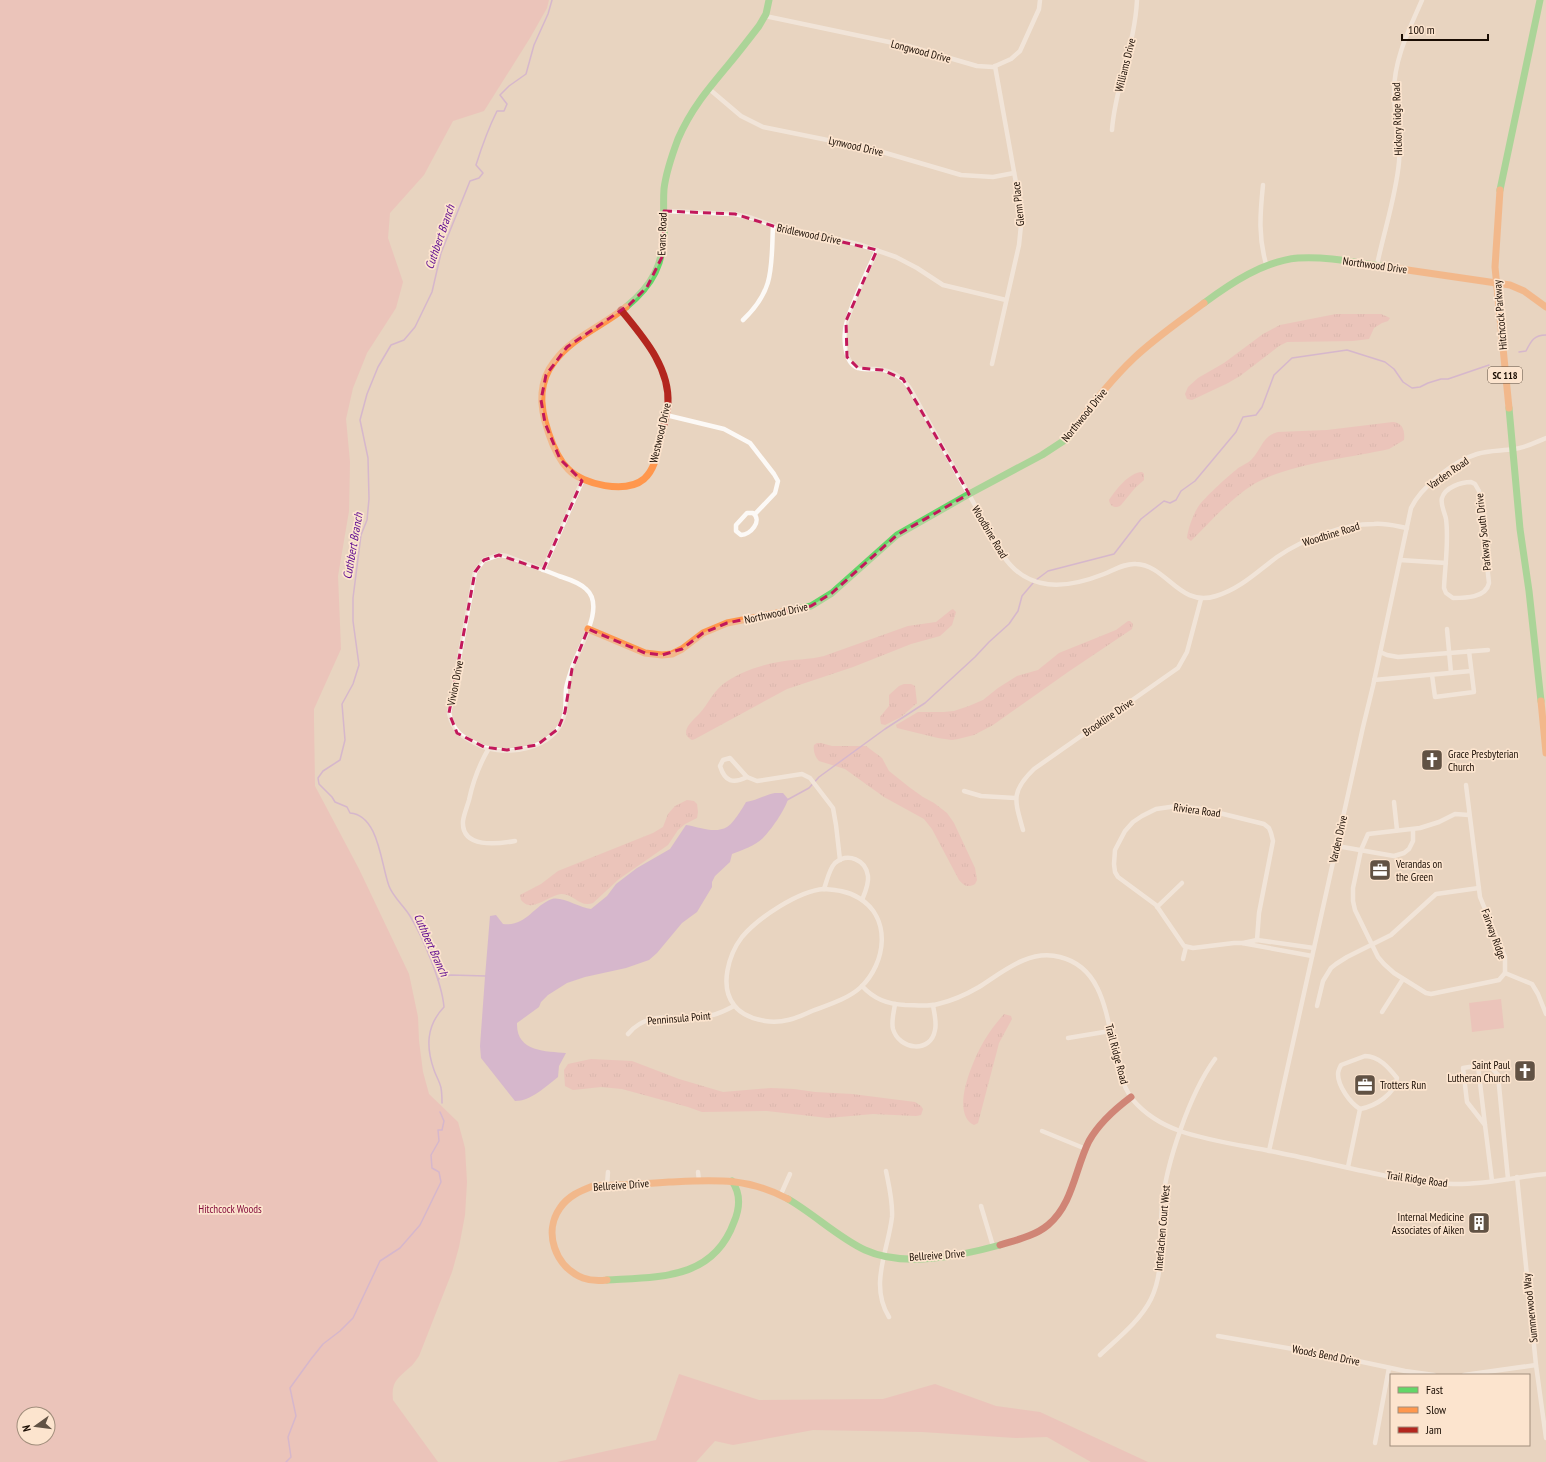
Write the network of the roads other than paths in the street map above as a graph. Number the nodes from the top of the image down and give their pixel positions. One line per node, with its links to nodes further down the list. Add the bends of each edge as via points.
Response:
1 (769, 0): 6 (street, Evans Road)
2 (1040, 0): 7 (street, Longwood Drive, via 1039,9 1020,51 1011,59)
3 (1137, 0): 9 (street, Williams Drive, via 1134,29)
4 (1422, 0): 15 (street, Hickory Ridge Road, via 1402,47 1396,70 1394,97 1398,166)
5 (1540, 0): 17 (street, Hitchcock Parkway / SC 118, via 1500,187)
6 (765, 16): 7 (street, Longwood Drive, via 908,46 984,68); 8 (street, Evans Road)
7 (995, 66): 10 (street, Glenn Place)
8 (708, 88): 10 (street, Lynwood Drive, via 741,116 763,126 872,149 961,175 993,177); 12 (street, Evans Road, via 693,109 673,153 664,190)
9 (1112, 130)
10 (1014, 173): 18 (street, Glenn Place, via 1021,215 1021,235)
11 (1263, 185): 16 (street, via 1260,228)
12 (664, 212): 13 (street, Bridlewood Drive, via 735,214); 20 (street, Evans Road, via 664,247 658,270 642,294)
13 (773, 226): 14 (street, Bridlewood Drive); 21 (street, via 768,286 755,309)
14 (876, 250): 18 (street, Bridlewood Drive, via 907,262 946,286); 27 (street, Woodbine Road, via 846,321 847,357 858,368 882,370 903,379)
15 (1376, 265): 16 (street, Northwood Drive, via 1301,258); 17 (street, Northwood Drive)
16 (1267, 266): 27 (street, Northwood Drive, via 1215,295 1158,336 1113,379 1068,438 1042,455)
17 (1496, 283): 19 (street, Northwood Drive, via 1517,287); 25 (street, Hitchcock Parkway / SC 118)
18 (1006, 300): 22 (street, Glenn Place)
19 (1546, 308)
20 (621, 310): 23 (street, Westwood Drive, via 653,352 663,371 668,400); 26 (street, Evans Road, via 562,352 549,369 544,382 541,400 543,416 553,446 568,470)
21 (743, 320)
22 (992, 364)
23 (666, 415): 26 (street, Westwood Drive, via 657,455 651,471 644,479 634,485 623,487); 28 (street, via 720,427 750,443 778,481 775,493)
24 (1546, 438): 25 (street, Varden Road)
25 (1513, 449): 29 (street, Varden Road, via 1493,450 1470,456 1443,473 1417,497 1411,508); 45 (street, Hitchcock Parkway / SC 118)
26 (583, 479): 32 (street)
27 (968, 494): 33 (street, Woodbine Road, via 1006,559 1020,574 1031,580 1052,585 1075,584 1128,564 1138,564 1153,569 1180,591); 34 (street, Northwood Drive, via 897,535 832,593 811,606 727,623 703,633 677,652 662,655 645,653)
28 (755, 514): 28 (street, via 756,524 746,534 738,533 735,528 737,524 747,513)
29 (1407, 528): 30 (street, Varden Drive); 33 (street, Woodbine Road, via 1364,524 1316,537 1287,551 1226,593)
30 (1400, 560): 31 (street); 38 (street, Varden Drive)
31 (1446, 563): 31 (street, Parkway South Drive, via 1447,531 1442,497 1454,486 1473,483 1479,491 1489,583 1487,589 1478,595 1455,598 1449,596 1444,588)
32 (543, 570): 34 (street, Vivion Drive, via 576,582 586,589 592,598 594,609); 44 (street, Vivion Drive, via 499,555 484,560 475,572 449,713 457,733)
33 (1201, 599): 49 (street, Brookline Drive, via 1187,652 1178,668 1034,769 1024,779)
34 (588, 629): 44 (street, Vivion Drive, via 572,669 563,718 554,733 534,746 507,750)
35 (1447, 629): 39 (street)
36 (1488, 650): 37 (street)
37 (1469, 651): 39 (street); 40 (street)
38 (1380, 652): 39 (street, via 1398,657); 43 (street, Varden Drive)
39 (1449, 653): 41 (street)
40 (1472, 671): 41 (street); 42 (street, via 1474,692 1434,697)
41 (1451, 673): 42 (street)
42 (1432, 675): 43 (street)
43 (1374, 680): 56 (street, Varden Drive)
44 (489, 748): 55 (street, via 480,762 474,779 464,815 464,828 467,835 477,842)
45 (1546, 753)
46 (747, 777): 46 (street, via 738,782 730,780 722,774 720,766 723,760 730,758); 58 (street, via 757,781 802,774 810,778 832,808)
47 (1466, 785): 51 (street, Fairway Ridge)
48 (964, 791): 49 (street, via 981,796)
49 (1016, 798): 52 (street)
50 (1394, 802): 53 (street)
51 (1469, 815): 54 (street, via 1455,814); 60 (street, Fairway Ridge)
52 (1023, 830)
53 (1397, 830): 54 (street); 57 (street, Fairway Ridge, via 1368,834)
54 (1413, 830): 57 (street, via 1411,845 1404,853 1394,856)
55 (516, 841)
56 (1337, 846): 57 (street); 68 (street, Varden Drive)
57 (1361, 850): 66 (street, Fairway Ridge, via 1353,888 1353,901)
58 (840, 860): 61 (street, via 831,869); 62 (street, via 855,859 866,869 868,882)
59 (1182, 883): 63 (street)
60 (1479, 888): 66 (street, via 1436,894 1399,929); 71 (street, Fairway Ridge, via 1480,897 1505,957)
61 (824, 889): 62 (street, via 842,891); 76 (street, via 811,891 793,899 758,922 741,938 728,972 727,987)
62 (862, 900): 73 (street, via 874,914 882,939 876,965)
63 (1158, 907): 64 (street, Riviera Road, via 1121,880 1115,872 1115,850 1133,822 1156,809 1177,806 1203,809 1264,824 1269,828 1273,841 1260,913); 67 (street, Riviera Road)
64 (1258, 940): 65 (street); 68 (street)
65 (1242, 943): 67 (street); 69 (street)
66 (1372, 945): 72 (street, Fairway Ridge, via 1384,964); 77 (street, via 1341,960 1331,968 1323,981)
67 (1186, 947): 70 (street)
68 (1314, 948): 69 (street, Varden Drive)
69 (1312, 956): 91 (street, Varden Drive)
70 (1183, 959)
71 (1506, 973): 72 (street, Fairway Ridge, via 1499,980 1431,994); 79 (street, via 1532,984)
72 (1403, 979): 78 (street)
73 (862, 986): 74 (street, Trail Ridge Road, via 878,999); 76 (street, via 843,998 790,1020 776,1022 751,1017)
74 (895, 1004): 75 (street, Trail Ridge Road); 75 (street, via 892,1020 895,1034 904,1044 916,1047 927,1043 934,1034 936,1026)
75 (933, 1005): 80 (street, Trail Ridge Road, via 977,988 1024,960 1037,956 1060,957 1072,962 1094,982)
76 (734, 1006): 81 (street, Penninsula Point, via 706,1017 665,1017 646,1020 637,1024)
77 (1317, 1006)
78 (1382, 1012)
79 (1546, 1014)
80 (1110, 1031): 82 (street); 85 (street, Trail Ridge Road, via 1121,1076)
81 (628, 1034)
82 (1068, 1038)
83 (1215, 1059): 89 (street, Interlachen Court West, via 1200,1081)
84 (1478, 1066): 87 (street); 87 (street, via 1463,1068 1467,1102); 99 (street, via 1488,1064 1498,1075)
85 (1131, 1097): 89 (street, Trail Ridge Road, via 1155,1119); 90 (street, Bellreive Drive, via 1101,1123)
86 (1360, 1109): 86 (street, via 1373,1105 1388,1095 1397,1083 1397,1078 1389,1068 1370,1056 1341,1065 1338,1074 1342,1087); 92 (street)
87 (1485, 1125): 102 (street)
88 (1042, 1131): 90 (street)
89 (1181, 1131): 91 (street, Trail Ridge Road); 110 (street, Interlachen Court West, via 1164,1192 1159,1272 1154,1290 1141,1315)
90 (1086, 1149): 106 (street, Bellreive Drive, via 1070,1194 1052,1221 1035,1233)
91 (1269, 1151): 92 (street, Trail Ridge Road)
92 (1348, 1168): 102 (street, Trail Ridge Road, via 1435,1183)
93 (886, 1171): 107 (street, via 892,1216)
94 (608, 1172): 103 (street)
95 (698, 1172): 100 (street)
96 (790, 1174): 104 (street)
97 (1546, 1174): 98 (street, Trail Ridge Road)
98 (1517, 1177): 99 (street, Trail Ridge Road); 111 (street, Summerwood Way)
99 (1508, 1179): 102 (street, Trail Ridge Road)
100 (699, 1181): 101 (street, Bellreive Drive); 103 (street, Bellreive Drive)
101 (732, 1181): 103 (street, Bellreive Drive, via 739,1192 733,1225 723,1245 705,1263 668,1277 591,1280 574,1273 556,1254 551,1238 553,1219 558,1209 574,1193 593,1186); 104 (street, Bellreive Drive, via 763,1187)
102 (1492, 1181)
103 (607, 1185)
104 (781, 1194): 107 (street, Bellreive Drive, via 864,1249)
105 (981, 1206): 106 (street)
106 (993, 1246): 107 (street, Bellreive Drive, via 950,1256)
107 (884, 1255): 108 (street, via 880,1294)
108 (889, 1317)
109 (1218, 1336): 112 (street, Woods Bend Drive)
110 (1100, 1355)
111 (1536, 1365): 114 (street); 115 (street, Summerwood Way)
112 (1389, 1368): 113 (street, Woods Bend Drive); 116 (street)
113 (1428, 1374)
114 (1471, 1374)
115 (1546, 1438)
116 (1374, 1443)

